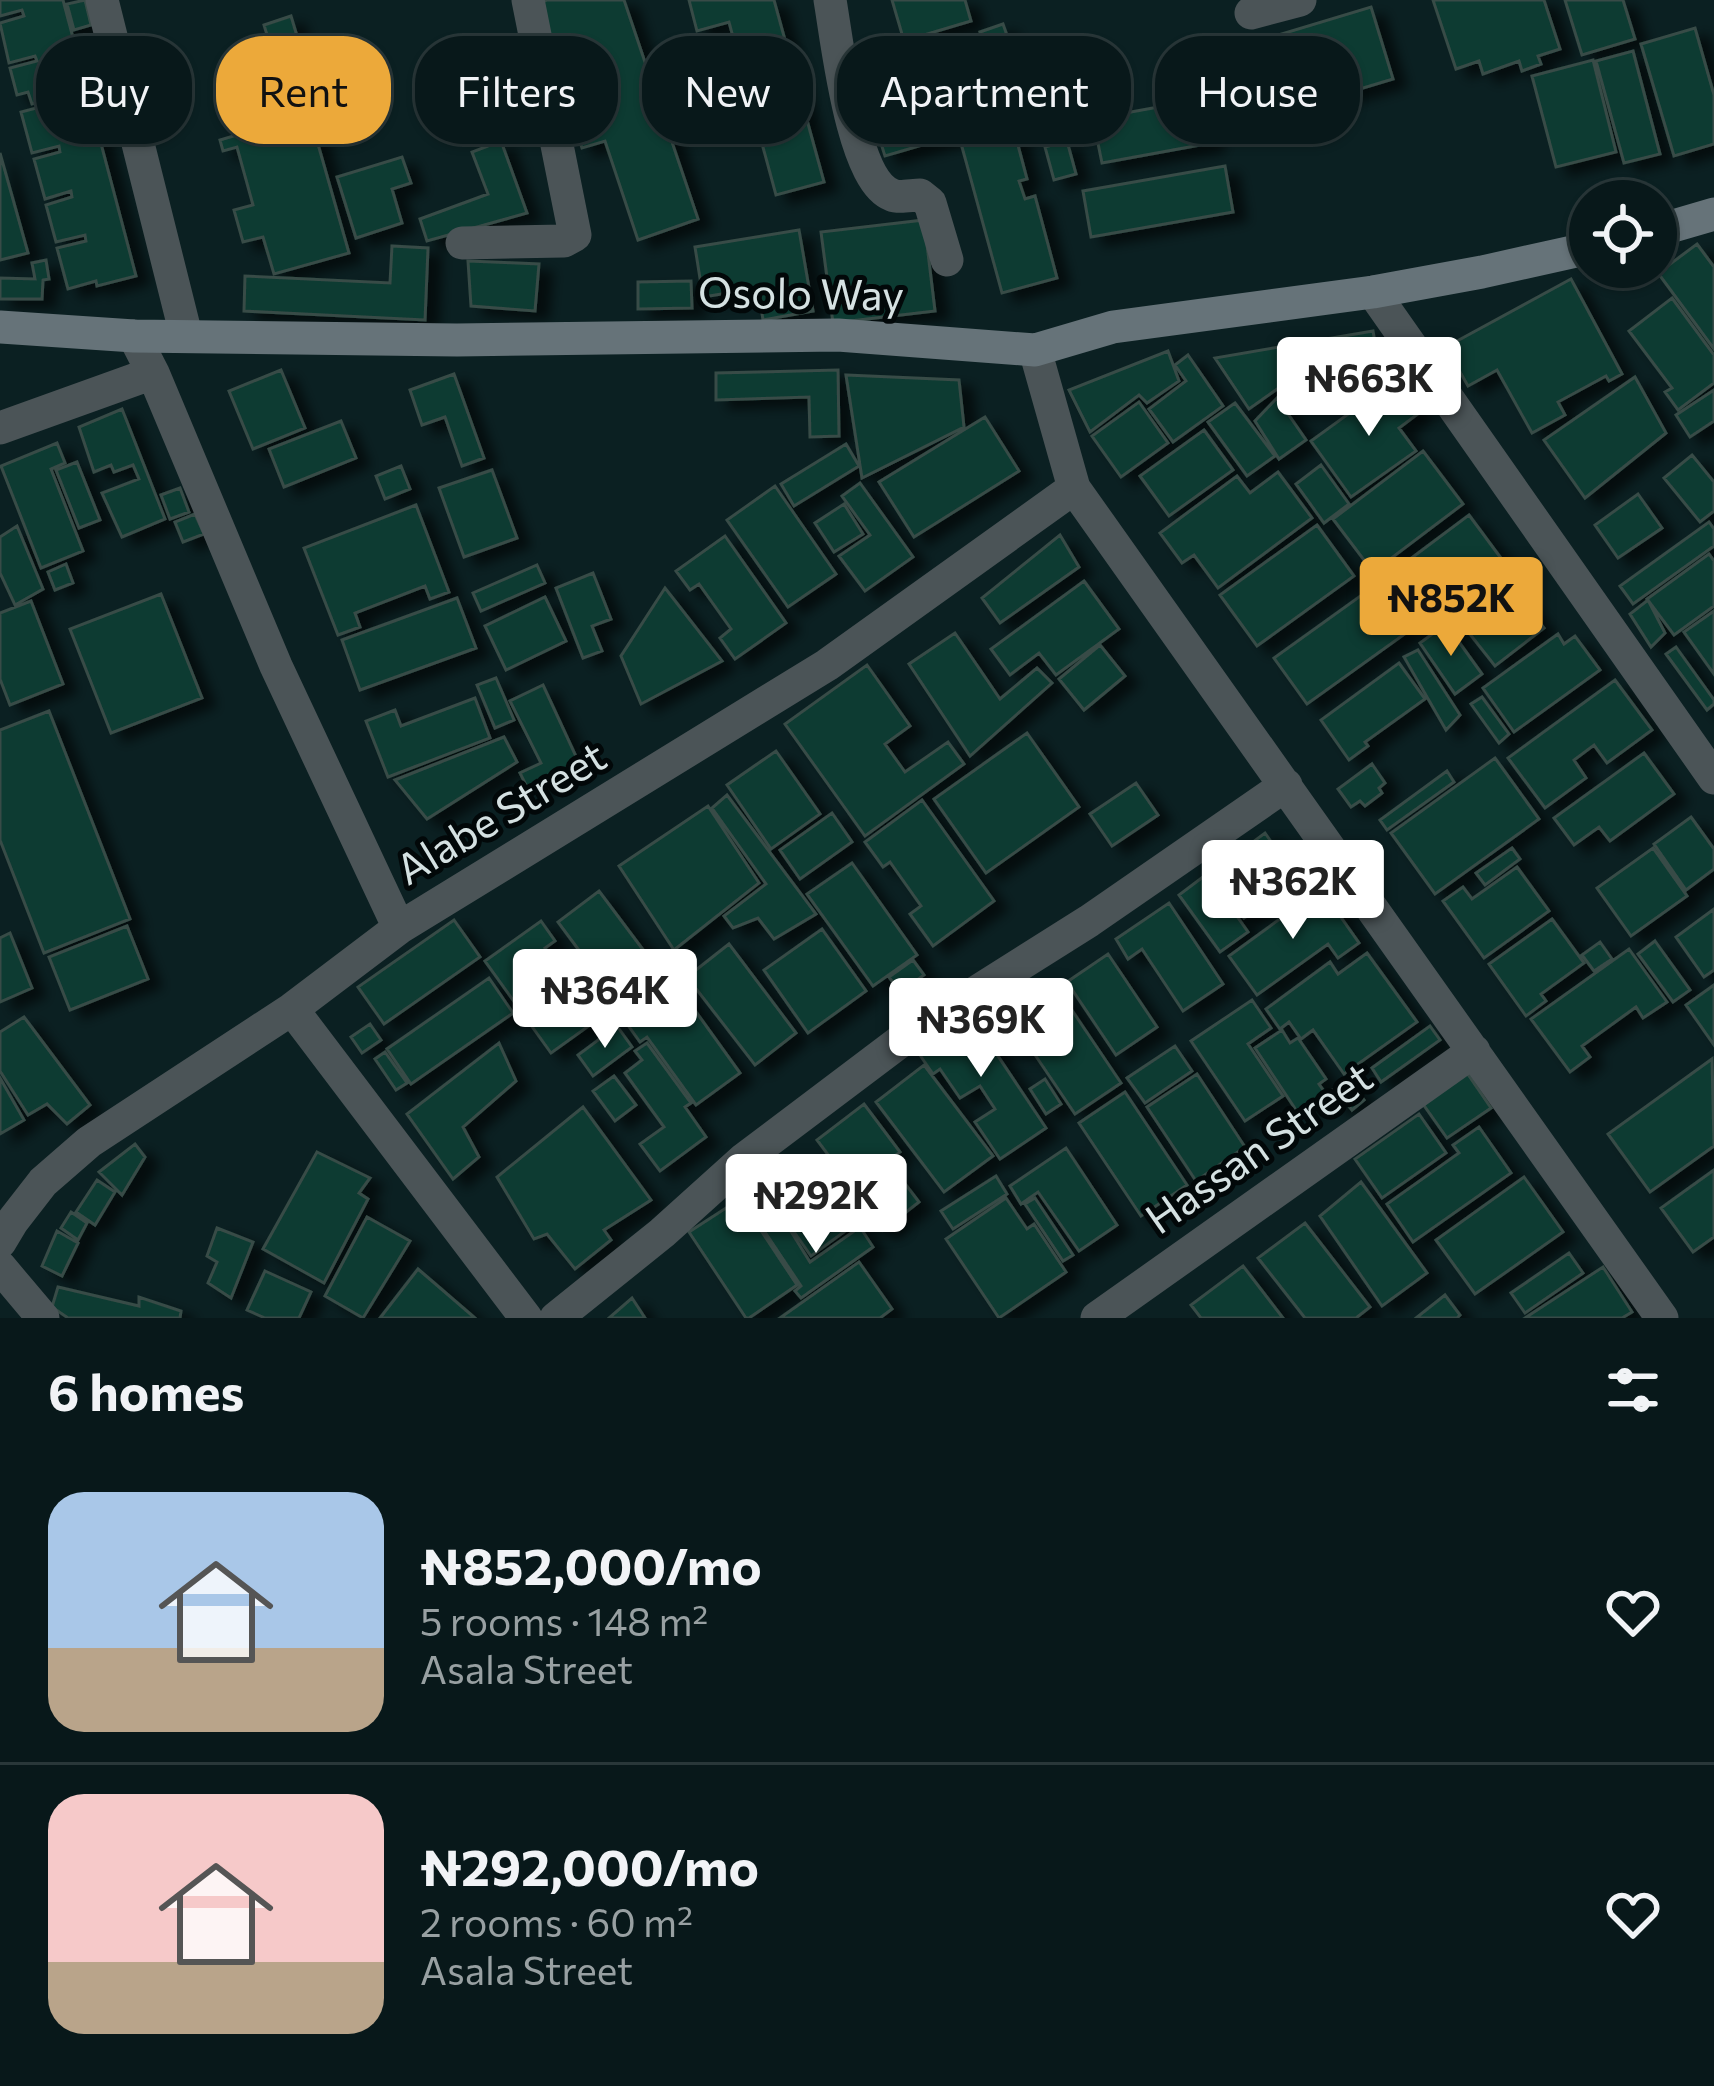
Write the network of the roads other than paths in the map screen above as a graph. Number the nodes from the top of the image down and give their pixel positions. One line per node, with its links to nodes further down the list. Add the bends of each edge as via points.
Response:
1 (102, 0): 13 (street)
2 (528, 0): 8 (street, via 575,235 564,242)
3 (830, 0): 10 (street, via 855,139 877,184 930,203)
4 (1300, 0): 5 (street)
5 (1251, 13)
6 (1714, 214): 7 (main road)
7 (1677, 225)
8 (462, 243)
9 (1569, 253): 11 (main road, Osolo Way)
10 (947, 260)
11 (1373, 292): 15 (main road, Osolo Way, via 1113,327); 19 (street)
12 (0, 327): 14 (main road, Osolo Way)
13 (186, 335): 14 (main road, Osolo Way); 15 (main road, Osolo Way, via 838,335)
14 (134, 337): 16 (street)
15 (1036, 350): 18 (street)
16 (153, 373): 17 (street); 21 (street, via 276,666)
17 (0, 428)
18 (1074, 488): 20 (street); 21 (street, Alabe Street, via 826,665)
19 (1714, 778)
20 (1286, 785): 23 (street); 28 (street, via 891,1047)
21 (399, 928): 22 (street, Alabe Street)
22 (292, 1009): 24 (street, Alabe Street, via 89,1142 43,1182); 27 (street)
23 (1474, 1051): 29 (street, Hassan Street); 30 (street)
24 (0, 1242)
25 (0, 1267): 26 (street)
26 (43, 1318)
27 (526, 1318)
28 (556, 1318)
29 (1096, 1318)
30 (1662, 1318)

